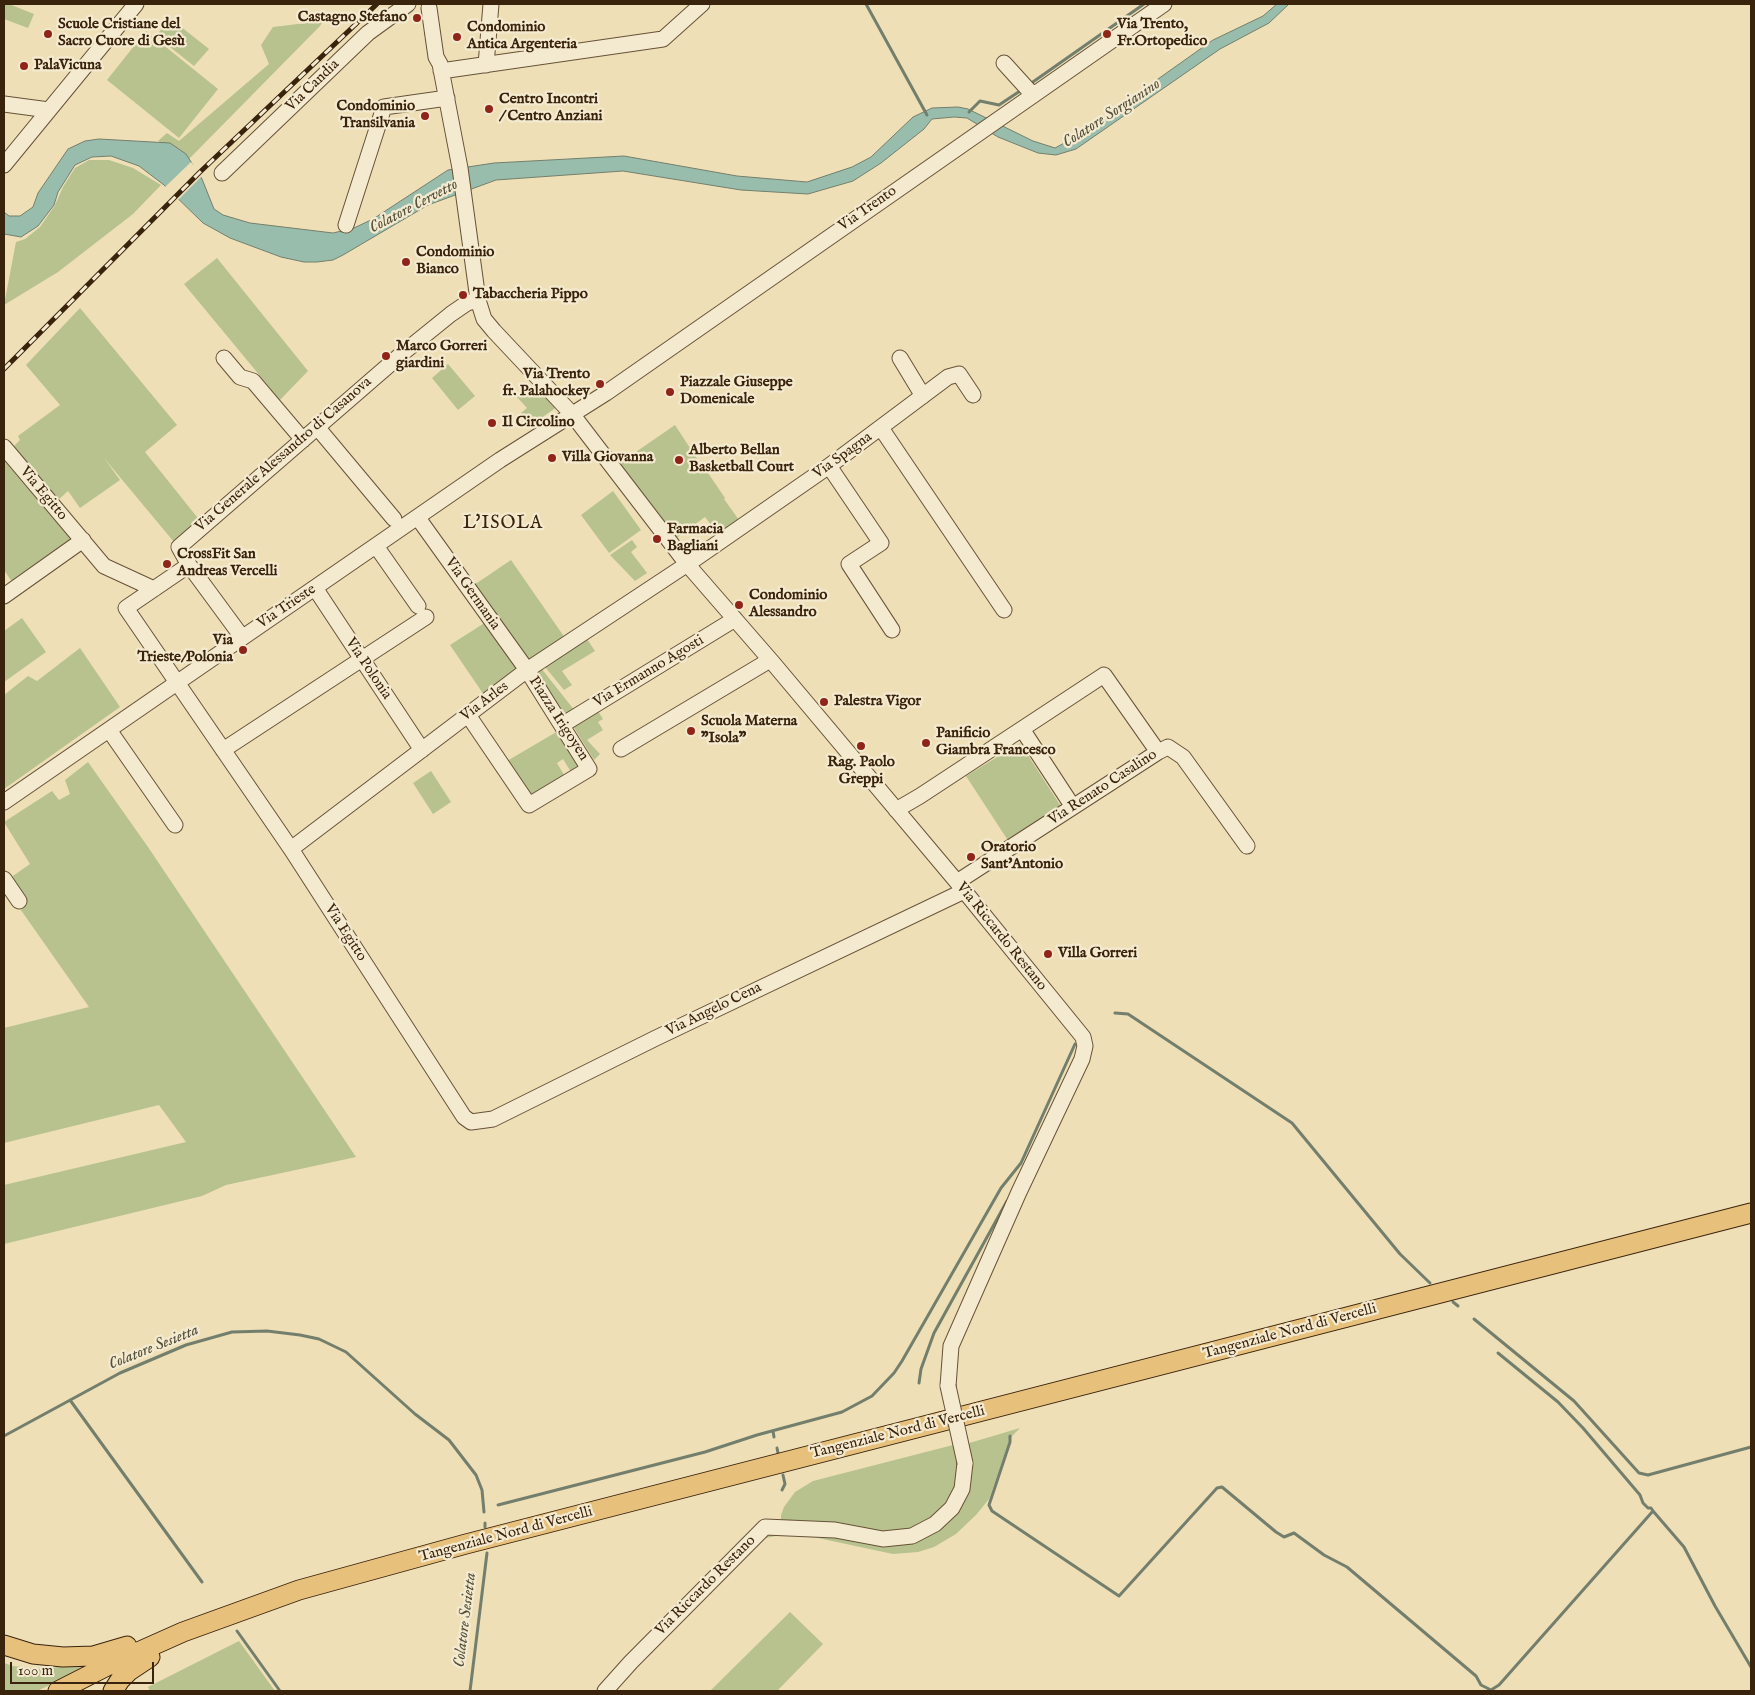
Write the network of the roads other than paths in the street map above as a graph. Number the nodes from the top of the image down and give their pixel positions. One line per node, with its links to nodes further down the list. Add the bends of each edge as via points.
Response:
1 (408, 4): 15 (street, Via Candia, via 368,33)
2 (491, 4): 8 (street)
3 (702, 4): 8 (street, via 663,39)
4 (1164, 4): 10 (street, Via Trento)
5 (133, 5): 13 (street)
6 (433, 6): 9 (street, Via Riccardo Restano, via 445,45 446,62)
7 (1004, 63): 10 (street)
8 (486, 65): 9 (street)
9 (441, 70): 11 (street, Via Riccardo Restano)
10 (1027, 89): 22 (street, Via Trento, via 1002,116)
11 (446, 98): 16 (street, via 384,107); 17 (street, Via Riccardo Restano, via 460,168)
12 (4, 104): 13 (street)
13 (48, 110): 14 (street)
14 (4, 165)
15 (222, 173)
16 (346, 225)
17 (478, 300): 22 (street, Via Riccardo Restano, via 484,319); 23 (street, Via Generale Alessandro di Casanova, via 451,314)
18 (224, 358): 25 (street, via 240,377 253,381)
19 (900, 358): 21 (street)
20 (973, 395): 21 (street, Via Spagna, via 959,374 948,377)
21 (923, 396): 24 (street, Via Spagna)
22 (572, 414): 28 (street, Via Trieste); 32 (street, Via Riccardo Restano)
23 (317, 427): 25 (street, Via Generale Alessandro di Casanova); 29 (street)
24 (880, 428): 27 (street, Via Spagna); 37 (street)
25 (303, 440): 33 (street, Via Generale Alessandro di Casanova, via 182,542 179,547)
26 (4, 447): 30 (street, Via Egitto)
27 (829, 466): 32 (street, Via Spagna); 39 (street, via 881,543 849,564)
28 (418, 518): 31 (street, Via Trieste); 43 (street, Via Germania)
29 (394, 519)
30 (83, 540): 34 (street, Via Egitto, via 104,566); 36 (street)
31 (376, 546): 35 (street, Via Trieste); 41 (street, via 422,611)
32 (687, 564): 38 (street, Via Riccardo Restano); 43 (street, Via Arles)
33 (189, 565): 34 (street, Via Egitto); 40 (street, Via Generale Alessandro di Casanova)
34 (154, 588): 44 (street, Via Egitto, via 126,608)
35 (315, 588): 40 (street, Via Trieste); 41 (street, Via Polonia)
36 (4, 596)
37 (1004, 610)
38 (735, 619): 42 (street, Via Riccardo Restano); 46 (street, Via Ermanno Agosti)
39 (892, 630)
40 (242, 637): 44 (street, Via Trieste)
41 (362, 659): 50 (street); 51 (street, Via Polonia)
42 (770, 660): 49 (street); 55 (street, Via Riccardo Restano)
43 (527, 670): 45 (street, Via Arles); 46 (street, Piazza Irigoyen)
44 (177, 683): 47 (street, Via Trieste); 50 (street, Via Egitto)
45 (468, 715): 46 (street, Piazza Irigoyen, via 529,805 589,769); 51 (street, Via Arles)
46 (562, 725)
47 (109, 730): 53 (street, Via Trieste); 56 (street)
48 (1022, 730): 52 (street, via 1104,675); 54 (street); 55 (street)
49 (621, 749)
50 (223, 750): 58 (street, Via Egitto)
51 (422, 750): 58 (street, Via Arles)
52 (1158, 752): 54 (street, Via Renato Casalino); 57 (street, Via Renato Casalino, via 1168,747 1183,757)
53 (4, 802)
54 (1073, 807): 60 (street, Via Renato Casalino)
55 (896, 810): 60 (street, Via Riccardo Restano)
56 (175, 825)
57 (1247, 846)
58 (291, 849): 62 (street, Via Egitto)
59 (4, 879): 61 (street)
60 (960, 886): 62 (street, Via Angelo Cena, via 493,1119 471,1122); 69 (street, Via Riccardo Restano, bridge, via 1083,1037 1085,1046 1082,1059 951,1346 948,1386 965,1463 962,1488 952,1508 935,1524 912,1536 883,1539 835,1530 765,1527)
61 (18, 901)
62 (464, 1117)
63 (1751, 1214): 64 (main road, Tangenziale Nord di Vercelli)
64 (299, 1590): 65 (main road, Tangenziale Nord di Vercelli); 68 (main road, via 270,1608 185,1639 146,1659 129,1671)
65 (262, 1602): 66 (main road, via 229,1604 93,1656 46,1656); 67 (main road, Tangenziale Nord di Vercelli, via 182,1632)
66 (4, 1645)
67 (58, 1691)
68 (112, 1691)
69 (605, 1691)

